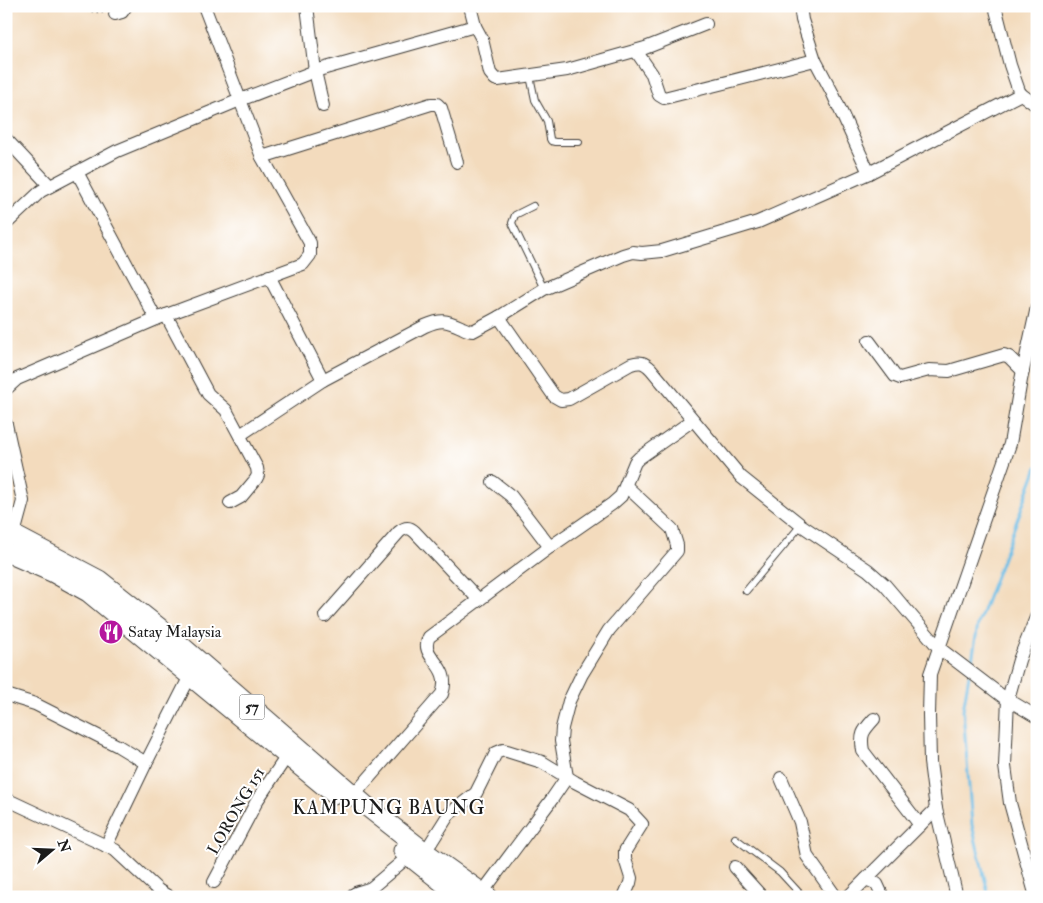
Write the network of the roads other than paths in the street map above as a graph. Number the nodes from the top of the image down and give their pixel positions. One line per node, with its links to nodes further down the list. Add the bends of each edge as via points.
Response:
1 (126, 6): 7 (street)
2 (204, 6): 16 (street)
3 (307, 6): 12 (street)
4 (470, 6): 9 (street)
5 (802, 6): 11 (street, via 802,20)
6 (995, 6): 15 (street, via 1010,65)
7 (115, 14)
8 (706, 24): 10 (street)
9 (475, 26): 12 (street); 13 (street, via 482,37 490,73 495,79)
10 (636, 51): 11 (street, via 652,74 658,93 664,98); 13 (street, via 567,70)
11 (815, 60): 24 (street)
12 (315, 71): 16 (street); 17 (street)
13 (530, 76): 20 (lane, via 535,100 547,121 551,141)
14 (1037, 92): 15 (street)
15 (1022, 95): 18 (street); 24 (street)
16 (240, 100): 21 (street); 23 (street, via 117,151)
17 (323, 106)
18 (1037, 106)
19 (6, 139): 25 (street)
20 (579, 142)
21 (262, 157): 22 (street, via 437,104); 28 (street, via 310,243 310,255 303,264)
22 (457, 162)
23 (77, 172): 25 (street); 31 (street)
24 (869, 173): 29 (street, via 758,222 662,251 633,252)
25 (50, 186): 27 (street)
26 (533, 206): 29 (lane, via 515,215 512,223)
27 (6, 224)
28 (269, 276): 31 (street); 35 (street)
29 (544, 289): 32 (street)
30 (1037, 307): 34 (street)
31 (161, 317): 36 (street, via 17,379); 39 (street, via 208,394 226,410)
32 (499, 317): 35 (street, via 473,331 437,321); 37 (street, via 554,396 561,400 569,399 640,362 651,369)
33 (869, 341): 34 (street, via 895,376 900,378 929,370 948,371 1004,355)
34 (1023, 371): 51 (street, via 1010,444)
35 (323, 380): 39 (street)
36 (6, 388)
37 (693, 420): 41 (street, via 639,458); 43 (street, via 741,477)
38 (6, 424): 44 (street, via 23,503)
39 (240, 435): 42 (street, via 258,475 241,497)
40 (493, 482): 45 (street, via 511,496)
41 (626, 486): 45 (street, via 612,504); 59 (street, via 671,528 678,548 609,630 572,694 562,728)
42 (230, 503)
43 (801, 525): 47 (lane); 51 (street, via 885,585)
44 (10, 533): 61 (main road, 57, via 99,580 171,637)
45 (550, 547): 48 (street)
46 (6, 552): 52 (main road, 57, via 88,592)
47 (746, 591)
48 (479, 600): 50 (street, via 416,532 407,528 399,532); 61 (street, via 429,638 426,648 444,676 442,694)
49 (1037, 615): 54 (street)
50 (325, 616)
51 (942, 650): 54 (street); 63 (street, via 930,674 930,762)
52 (190, 676): 57 (main road, 57); 58 (street)
53 (6, 694): 58 (street, via 35,704)
54 (1005, 698): 55 (street); 82 (street, via 1005,766 1010,803)
55 (1037, 717)
56 (874, 719): 64 (street, via 863,730 863,751)
57 (287, 756): 67 (main road, 57); 70 (street, LORONG 151, via 258,799)
58 (146, 763): 66 (street)
59 (567, 777): 67 (street, via 542,762 499,751 476,793 449,814); 72 (street); 75 (street, via 629,810 642,824 625,851 631,878)
60 (781, 778): 78 (street, via 800,822 807,856)
61 (354, 795): 67 (main road, 57)
62 (6, 799): 66 (street)
63 (936, 810): 64 (street); 81 (street)
64 (920, 825): 69 (street)
65 (735, 838): 77 (lane, via 782,874)
66 (106, 846): 71 (street, via 115,850)
67 (417, 854): 72 (main road, 57); 73 (street, via 371,888); 74 (main road, 57)
68 (735, 867): 76 (street)
69 (866, 879): 79 (street); 80 (street, via 877,884)
70 (214, 882)
71 (159, 894)
72 (485, 895)
73 (351, 897)
74 (461, 897)
75 (624, 897)
76 (762, 897)
77 (802, 897)
78 (836, 897)
79 (848, 897)
80 (884, 897)
81 (957, 897)
82 (1036, 897)

